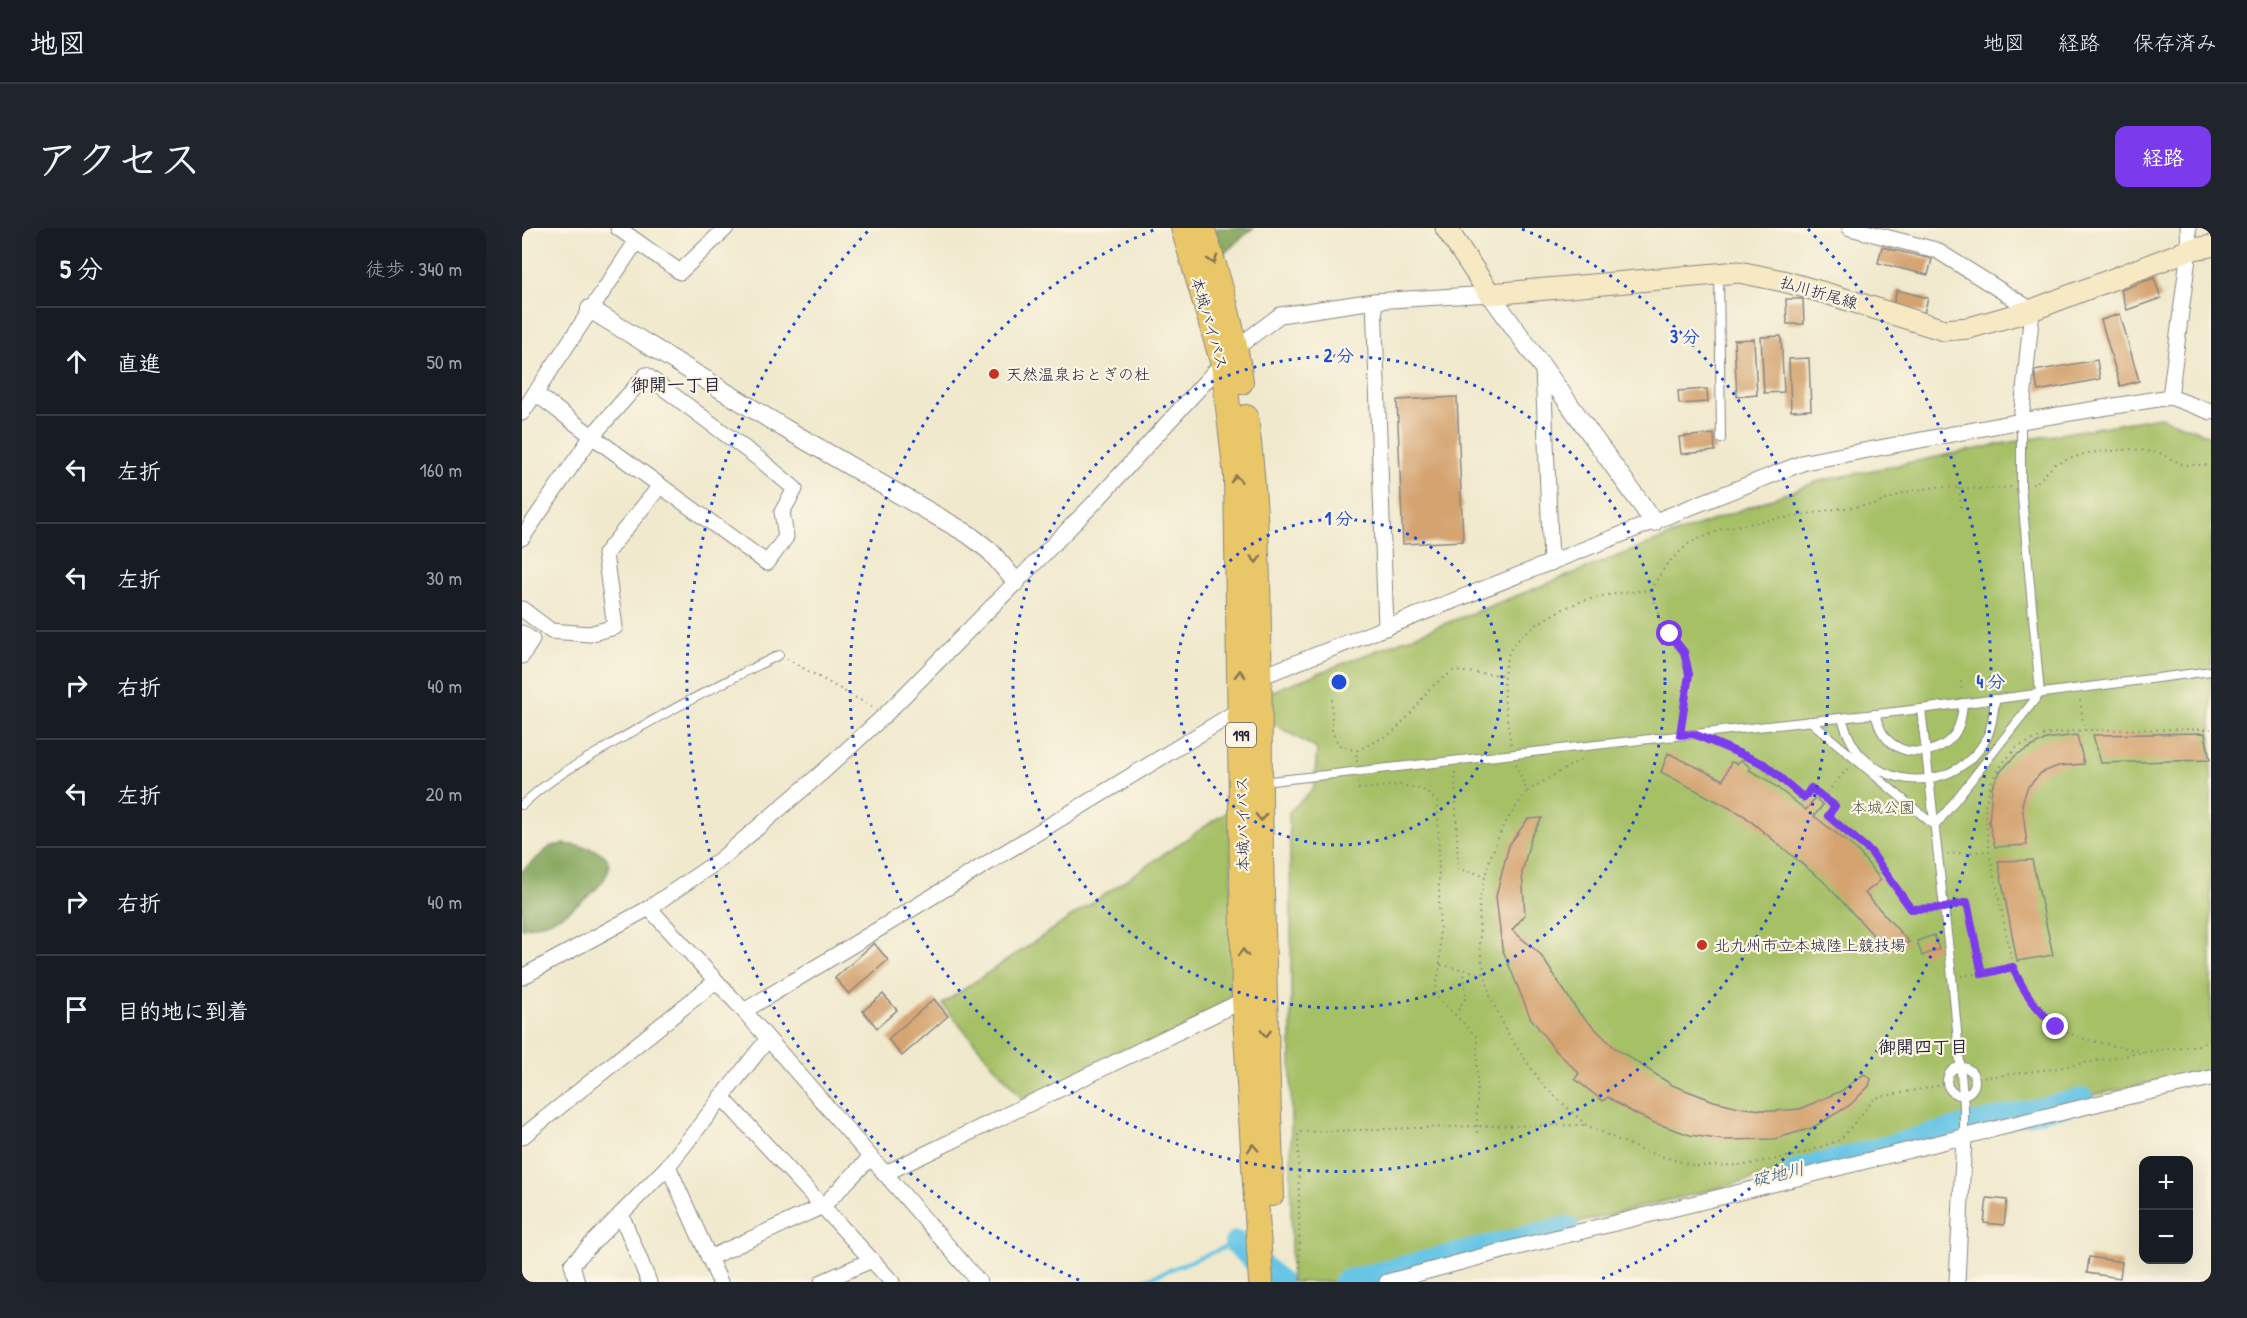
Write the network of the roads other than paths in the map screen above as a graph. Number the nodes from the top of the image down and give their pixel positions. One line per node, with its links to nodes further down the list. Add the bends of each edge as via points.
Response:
1 (618, 228): 8 (street)
2 (726, 228): 8 (street, via 680,272)
3 (1183, 228): 16 (highway, 本城バイパス / 199)
4 (1202, 228): 16 (highway, 本城バイパス / 199, one-way to 16, via 1223,293)
5 (1446, 228): 12 (main road)
6 (1850, 228): 15 (street, via 1936,250)
7 (2188, 228): 10 (street)
8 (636, 242): 14 (street)
9 (2211, 246): 10 (main road, 払川折尾線)
10 (2189, 250): 15 (main road, 払川折尾線); 19 (street)
11 (1719, 274): 12 (main road, 払川折尾線); 15 (main road, 払川折尾線, via 1738,272 1783,281 1944,330 1969,328); 24 (lane)
12 (1490, 294): 13 (street); 17 (street)
13 (1374, 301): 16 (street, via 1280,315); 31 (street)
14 (590, 309): 18 (street); 29 (street, via 784,428 968,534 990,551)
15 (2032, 310): 22 (street)
16 (1230, 356): 29 (street); 36 (highway, 本城バイパス / 199, one-way to 36, via 1253,476); 40 (highway, 本城バイパス / 199, one-way to 16)
17 (1543, 369): 26 (street); 28 (street)
18 (536, 393): 20 (street); 23 (street)
19 (2170, 397): 21 (street); 22 (street)
20 (522, 412)
21 (2211, 412)
22 (2021, 421): 26 (street, via 1805,462); 37 (lane, via 2021,486)
23 (592, 436): 25 (street); 25 (street, via 646,375 795,489 782,512 786,537 767,562); 27 (street)
24 (1721, 439)
25 (660, 486): 30 (street, via 605,554 615,627 589,634 551,631)
26 (1654, 522): 28 (street)
27 (522, 538)
28 (1551, 563): 31 (street)
29 (1016, 582): 50 (street, via 886,714 721,859)
30 (522, 609)
31 (1386, 628): 36 (street)
32 (522, 633): 34 (street, via 532,640)
33 (779, 655): 48 (lane, via 633,731 550,780)
34 (522, 656)
35 (2211, 671): 37 (lane)
36 (1260, 678): 47 (highway, 本城バイパス / 199)
37 (2040, 693): 38 (lane); 49 (lane)
38 (1995, 699): 39 (lane); 46 (lane, via 1994,718 1978,752 1948,774)
39 (1962, 703): 41 (lane); 45 (lane, via 1961,720 1954,735 1942,746)
40 (1241, 709): 53 (highway, 本城バイパス / 199, one-way to 40); 54 (street)
41 (1921, 709): 42 (lane); 45 (lane)
42 (1875, 714): 43 (lane); 45 (lane, via 1883,733 1898,747)
43 (1842, 718): 44 (lane); 46 (lane, via 1855,748 1873,766 1896,777)
44 (1810, 721): 47 (lane); 49 (lane)
45 (1926, 752): 46 (lane)
46 (1929, 779): 49 (lane)
47 (1260, 782): 67 (highway, 本城バイパス / 199, one-way to 67)
48 (522, 805)
49 (1935, 826): 56 (lane)
50 (649, 908): 51 (street); 52 (street)
51 (522, 977)
52 (716, 981): 54 (street); 60 (street)
53 (1244, 1000): 64 (street); 67 (highway, 本城バイパス / 199, one-way to 53)
54 (744, 1011): 55 (street)
55 (767, 1040): 59 (street); 62 (street)
56 (1960, 1066): 58 (lane); 58 (lane, via 1973,1072 1976,1079 1975,1086); 58 (lane, via 1953,1069 1947,1083 1950,1090)
57 (2211, 1078): 61 (street)
58 (1963, 1095): 61 (lane)
59 (721, 1096): 63 (street); 65 (street)
60 (522, 1137)
61 (1964, 1137): 77 (street); 78 (street)
62 (870, 1158): 64 (street); 65 (street)
63 (668, 1166): 66 (street); 68 (street)
64 (884, 1174): 76 (street)
65 (823, 1206): 68 (street); 69 (street)
66 (621, 1214): 71 (street, via 572,1264); 72 (street)
67 (1267, 1248): 70 (highway, 本城バイパス / 199)
68 (709, 1258): 73 (street)
69 (872, 1260): 74 (street); 75 (street)
70 (1266, 1280)
71 (577, 1282)
72 (650, 1282)
73 (720, 1282)
74 (822, 1282)
75 (892, 1282)
76 (979, 1282)
77 (1387, 1282)
78 (1957, 1282)

